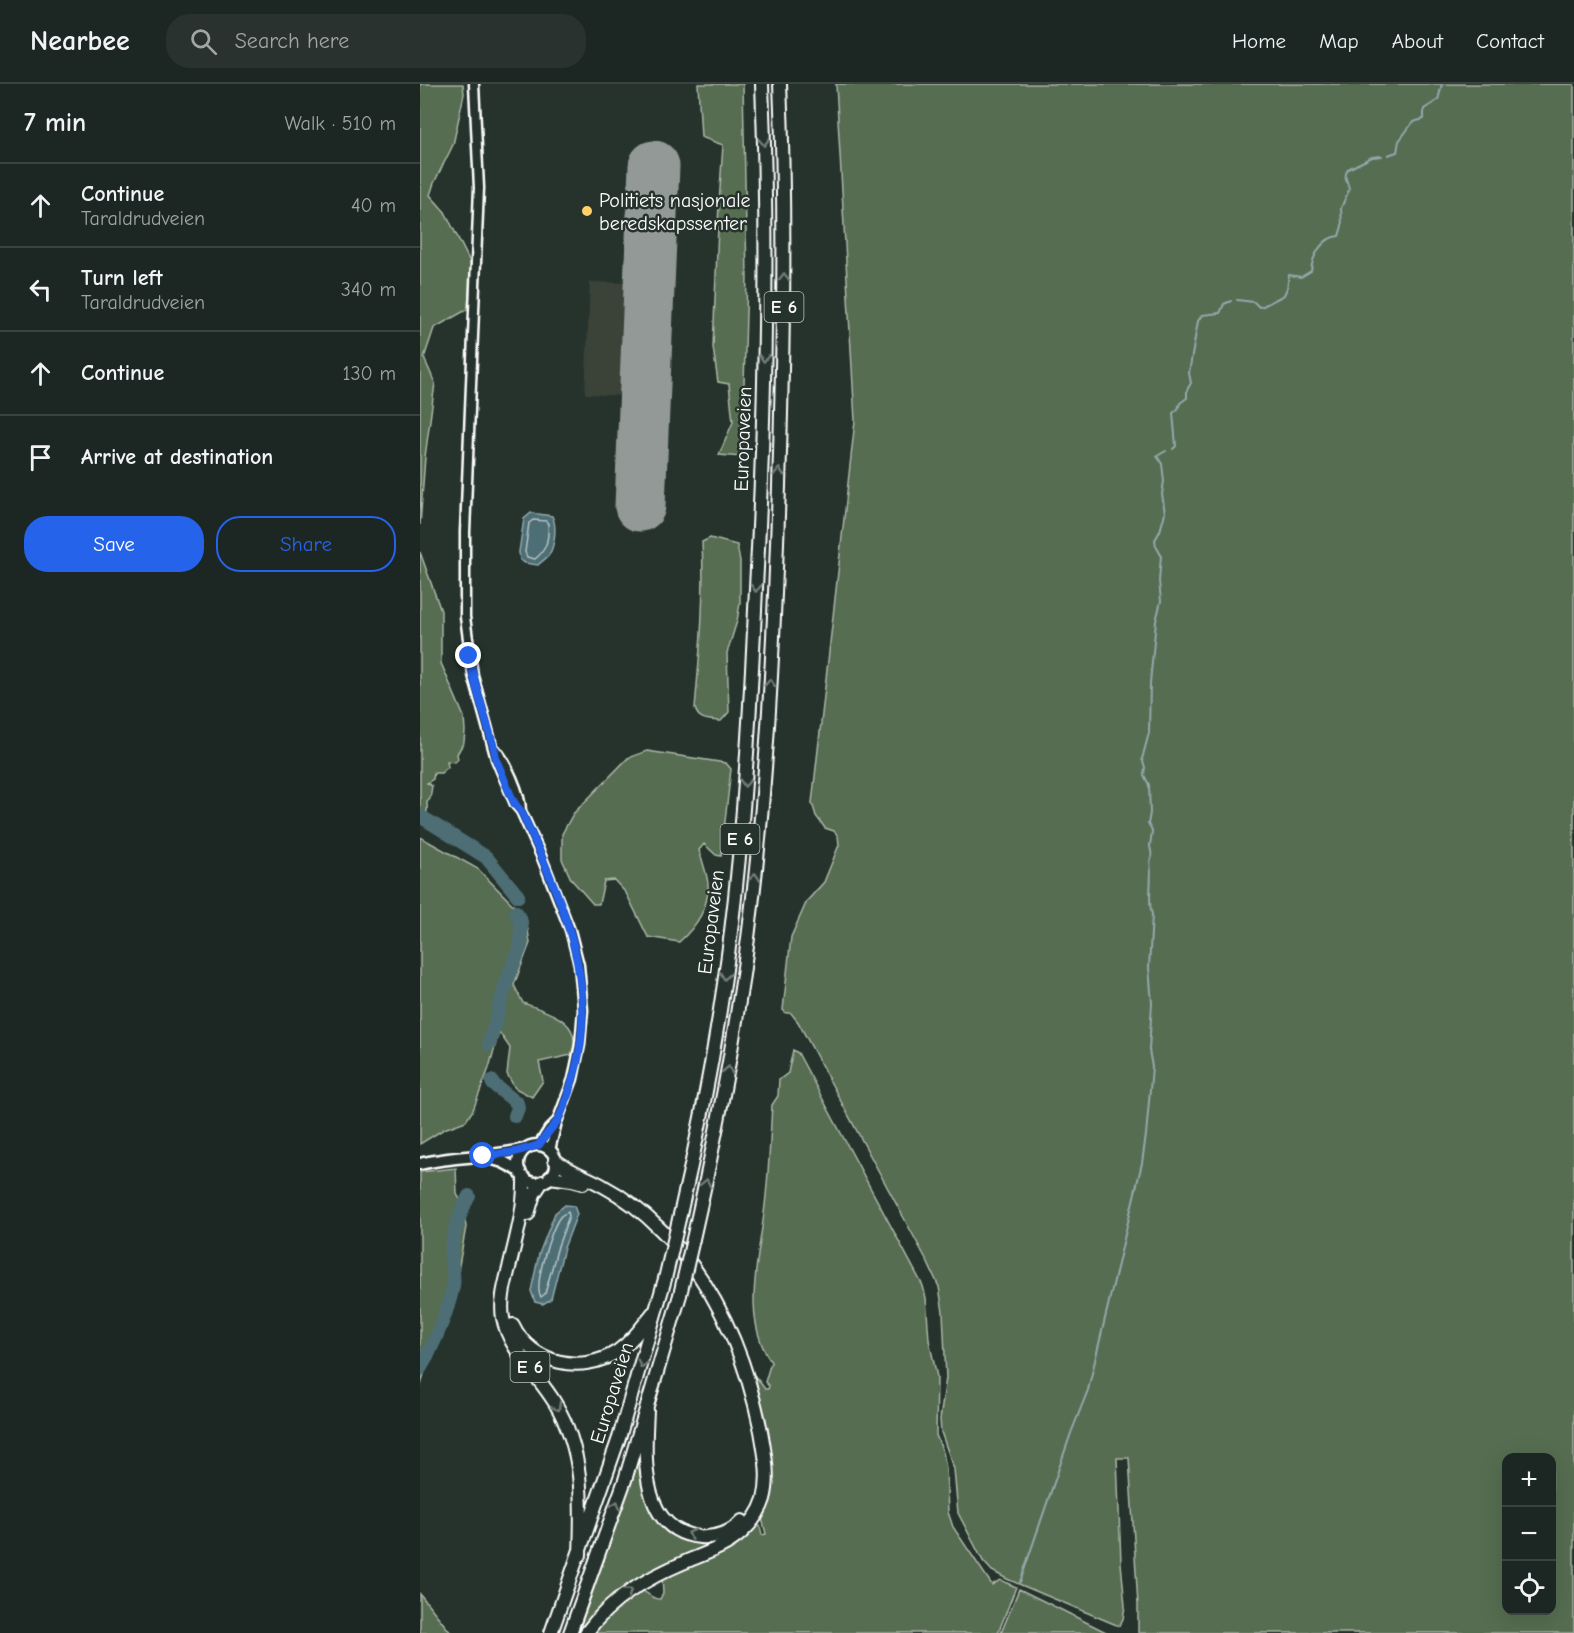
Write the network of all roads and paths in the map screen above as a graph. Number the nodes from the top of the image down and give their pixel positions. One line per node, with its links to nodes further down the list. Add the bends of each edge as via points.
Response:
1 (474, 84): 4 (street, via 479,188 465,617 473,675 494,749 502,756 515,804 570,930 579,965 582,1021 578,1058)
2 (762, 84): 12 (highway, Europaveien / E 6, one-way to 12, bridge, via 766,218 764,397 746,770 722,998 704,1101)
3 (780, 84): 13 (highway, Europaveien / E 6, one-way to 3, bridge, via 680,1295 715,1139 747,946 761,819 783,363)
4 (557, 1122): 5 (street); 7 (street)
5 (539, 1145): 6 (main road); 7 (main road)
6 (525, 1149): 8 (main road); 10 (main road, via 519,1159)
7 (553, 1155): 11 (main road, via 555,1169); 17 (highway, one-way to 7, via 638,1585 742,1532 763,1501 767,1470 746,1375 702,1279 681,1251 641,1212 606,1188 574,1173)
8 (483, 1156): 9 (main road); 10 (main road)
9 (420, 1164)
10 (522, 1174): 11 (main road, via 532,1182); 14 (highway, E 6, one-way to 14, via 524,1201 504,1289 503,1319 515,1346 555,1403 573,1443 581,1491)
11 (546, 1180): 12 (highway, E 6, via 531,1202 511,1290 511,1319 523,1342 554,1360 573,1364 596,1361 626,1345); 13 (highway, E 6, one-way to 13, via 572,1180 589,1185 634,1213 673,1249 709,1300 738,1361 756,1424 763,1479 752,1514 726,1532 704,1537 686,1534 665,1520 652,1497 647,1477)
12 (657, 1308): 14 (highway, Europaveien / E 6, one-way to 14)
13 (647, 1410): 16 (highway, Europaveien / E 6, one-way to 13)
14 (580, 1555): 15 (highway, Europaveien / E 6)
15 (551, 1633)
16 (570, 1633)
17 (586, 1633)

